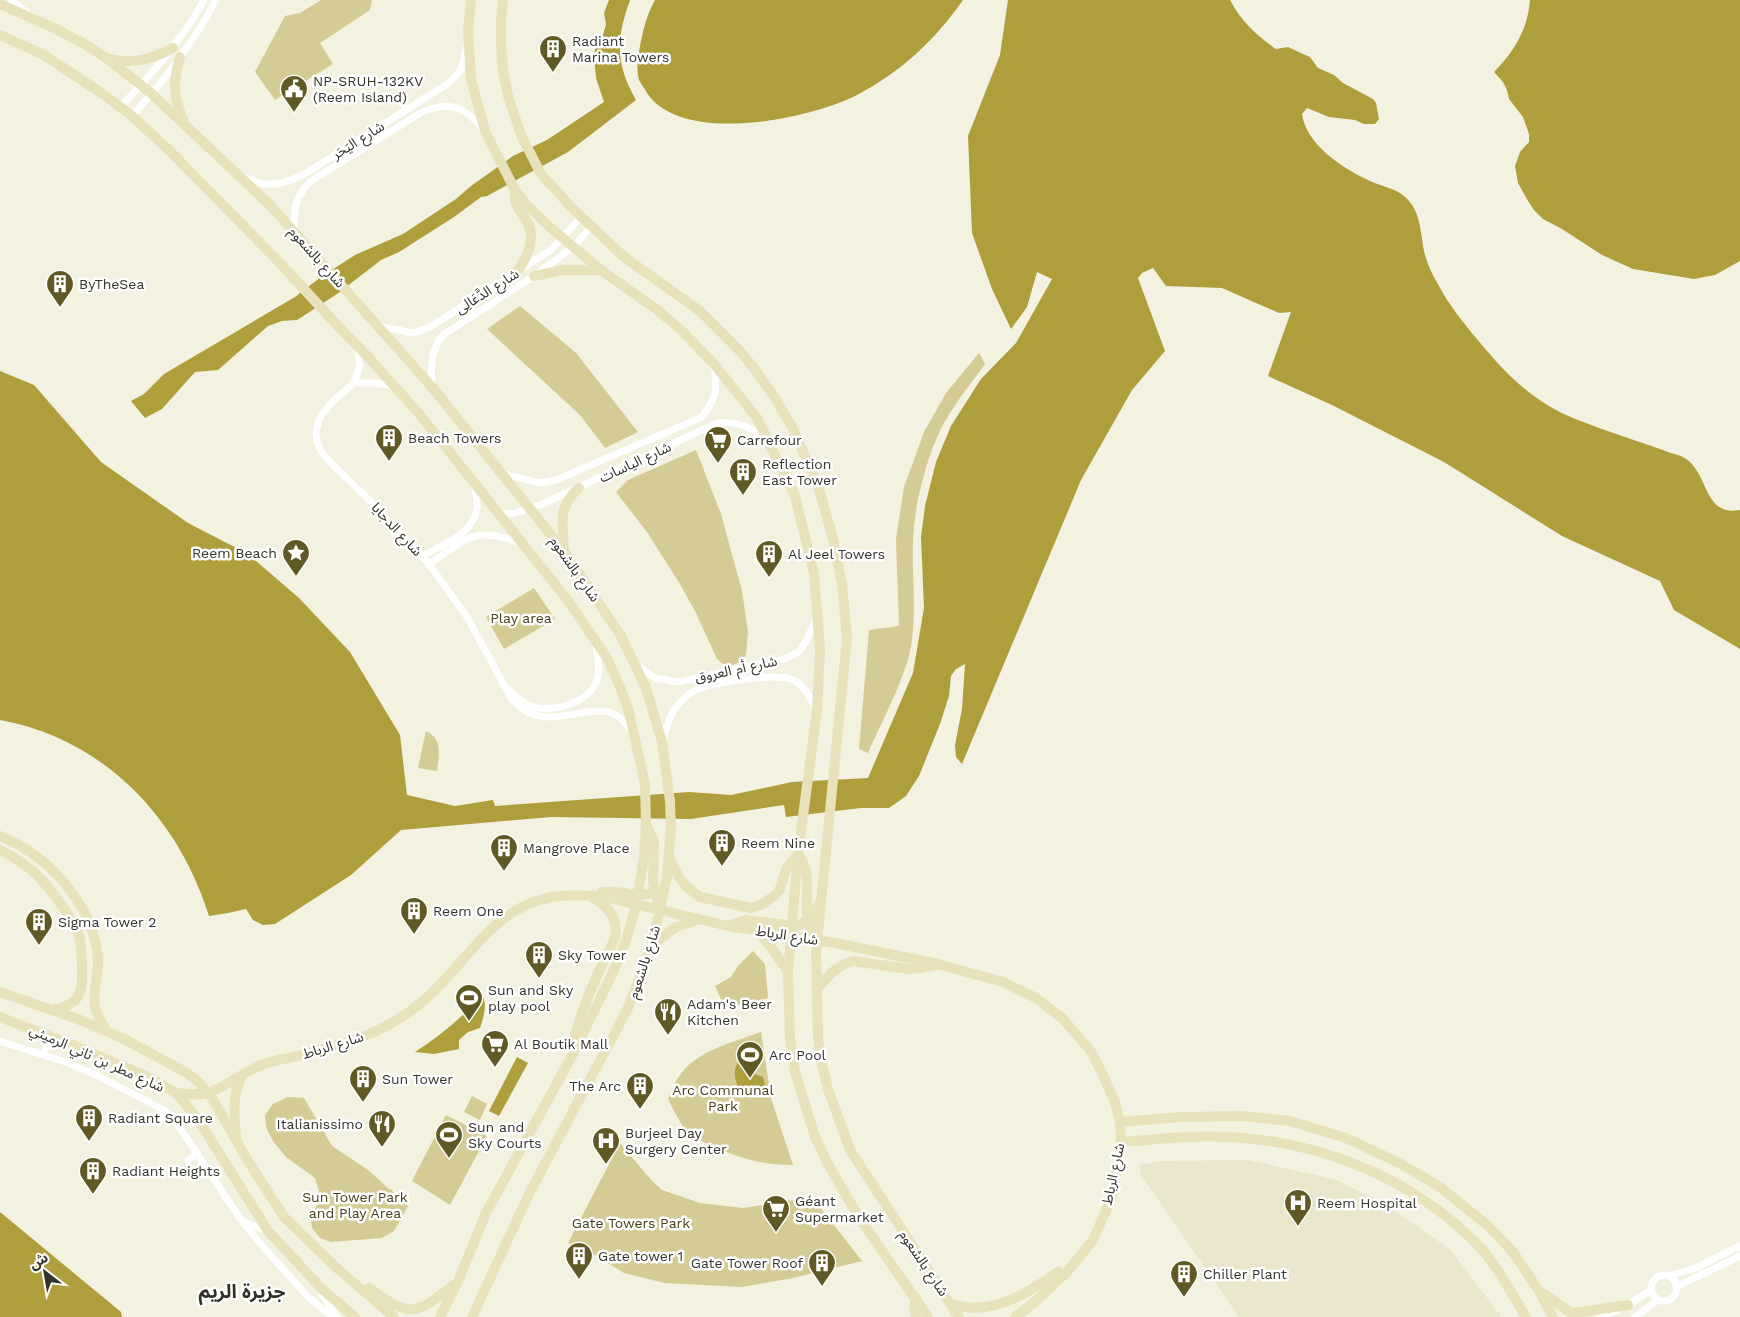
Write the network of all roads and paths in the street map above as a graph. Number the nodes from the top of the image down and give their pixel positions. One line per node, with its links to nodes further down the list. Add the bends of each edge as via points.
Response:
1 (11, 0): 7 (street)
2 (204, 0): 10 (street)
3 (216, 0): 11 (street)
4 (471, 0): 8 (main road, شارع بالشعوم)
5 (503, 0): 21 (main road, شارع بالشعوم, via 503,70 520,136 542,174)
6 (0, 4): 7 (main road, شارع بالشعوم)
7 (37, 20): 12 (main road, شارع بالشعوم)
8 (468, 31): 18 (main road, شارع بالشعوم, via 471,79); 19 (street, شارع اليَحَر, via 461,70 449,83 303,176 271,185 256,184)
9 (0, 35): 15 (main road, شارع بالشعوم, via 44,56)
10 (173, 48): 12 (main road, via 141,61); 13 (street)
11 (180, 57): 14 (street); 17 (main road, via 174,92)
12 (108, 59): 13 (main road, شارع بالشعوم)
13 (141, 85): 14 (main road, شارع بالشعوم); 15 (street)
14 (152, 94): 16 (street); 17 (main road, شارع بالشعوم)
15 (121, 106): 16 (main road, شارع بالشعوم)
16 (132, 116): 30 (main road, شارع بالشعوم, via 280,263)
17 (186, 125): 19 (main road, شارع بالشعوم)
18 (485, 131): 20 (main road, شارع بالشعوم); 23 (street, شارع اليَحَر, via 474,118 449,106 437,106 422,112 311,181 300,192 296,202)
19 (238, 174): 23 (main road, شارع بالشعوم)
20 (515, 190): 24 (main road, شارع بالشعوم, via 534,213); 27 (main road, via 514,203 529,224 531,241 526,259)
21 (581, 217): 22 (main road, شارع بالشعوم); 24 (street, شارع الدَّعَالِى)
22 (591, 227): 25 (street, شارع الدَّعَالِى); 62 (main road, شارع بالشعوم, via 624,257 700,311 754,368 792,427 818,486 842,583 847,638)
23 (294, 232): 29 (main road, شارع بالشعوم)
24 (562, 238): 25 (main road, شارع بالشعوم); 27 (street, شارع الدَّعَالِى, via 551,250)
25 (573, 247): 26 (main road, شارع بالشعوم); 28 (street, شارع الدَّعَالِى)
26 (602, 270): 28 (main road, via 564,270); 31 (main road, شارع بالشعوم, via 656,309)
27 (516, 273): 29 (street, شارع الدَّعَالِى, via 422,331 404,332)
28 (534, 276): 34 (street, شارع الدَّعَالِى, via 443,335 433,351)
29 (378, 326): 34 (main road, شارع بالشعوم)
30 (357, 346): 32 (street, via 360,366); 33 (main road, شارع بالشعوم)
31 (714, 364): 35 (main road, شارع بالشعوم, via 757,418); 36 (street, شارع الياسات, via 717,388 713,402 702,417 556,480 540,483)
32 (354, 383): 33 (street); 43 (street, شارع الدجايا, via 331,403 319,419 317,441 325,457)
33 (394, 386): 37 (main road, شارع بالشعوم)
34 (432, 387): 36 (main road, شارع بالشعوم)
35 (768, 439): 38 (street, شارع الياسات, via 746,426 717,423); 45 (main road, شارع بالشعوم, via 795,496 814,573)
36 (504, 474): 39 (main road, شارع بالشعوم)
37 (474, 481): 40 (main road, شارع بالشعوم); 43 (street, via 477,505 473,522 468,529)
38 (580, 488): 39 (street, شارع الياسات); 42 (main road, via 571,495 562,514)
39 (531, 509): 40 (street, شارع الياسات); 42 (main road, شارع بالشعوم)
40 (500, 514): 41 (main road, شارع بالشعوم)
41 (524, 544): 44 (street, via 489,534 471,536); 46 (main road, شارع بالشعوم)
42 (564, 550): 47 (main road, شارع بالشعوم)
43 (422, 556): 44 (street, شارع الدجايا)
44 (429, 564): 49 (street, شارع الدجايا, via 467,617)
45 (818, 616): 48 (street, شارع أم العروق, via 798,652 784,659); 51 (main road, شارع بالشعوم)
46 (594, 639): 49 (street, شارع الدجايا, via 598,679 585,698 569,704 538,708 521,701); 52 (main road, شارع بالشعوم, via 620,687)
47 (636, 664): 48 (street, شارع أم العروق, via 655,678); 53 (main road, شارع بالشعوم)
48 (682, 681): 50 (street, via 683,691)
49 (506, 687): 52 (street, شارع الدجايا, via 517,706 533,716 542,718 597,710 608,712 619,717)
50 (688, 695): 51 (street, شارع أم العروق, via 709,686 784,676 797,682); 53 (street, شارع أم العروق, via 675,707)
51 (817, 710): 57 (main road, شارع بالشعوم)
52 (636, 736): 54 (main road, شارع بالشعوم, via 645,784)
53 (662, 742): 58 (main road, شارع بالشعوم, via 670,810)
54 (646, 824): 60 (main road, via 654,841); 63 (main road, شارع بالشعوم)
55 (0, 836): 78 (main road, شارع مطر بن ثاني الرميثي, via 38,856 63,882 84,912 96,944 98,960 95,1007)
56 (0, 850): 76 (main road, شارع مطر بن ثاني الرميثي, via 29,866 40,877 78,932 82,961 80,993 71,1005)
57 (798, 854): 58 (main road, via 786,869 780,889 774,896 751,908 700,897 680,879); 66 (main road, via 808,875); 68 (main road, شارع بالشعوم)
58 (669, 858): 59 (main road, شارع بالشعوم)
59 (667, 877): 60 (main road); 64 (main road, شارع بالشعوم)
60 (654, 893): 63 (main road); 64 (main road)
61 (588, 896): 63 (main road, شارع الرباط); 81 (main road, via 605,906 612,915 615,928 610,950 593,984 572,1043); 83 (main road, شارع الرباط, via 551,897 504,918 474,945 424,1000 380,1030 347,1043 268,1063)
62 (822, 898): 66 (main road); 70 (main road, شارع بالشعوم)
63 (637, 900): 64 (main road, شارع الرباط); 81 (main road, شارع بالشعوم, via 614,970)
64 (660, 911): 65 (main road, شارع الرباط); 71 (main road, شارع بالشعوم)
65 (700, 919): 67 (main road, شارع الرباط); 71 (main road, via 676,927)
66 (807, 920): 68 (main road); 70 (main road)
67 (728, 926): 68 (main road, via 746,920); 69 (main road, شارع الرباط)
68 (792, 930): 69 (main road, شارع الرباط); 70 (main road, شارع الرباط); 73 (main road, شارع بالشعوم)
69 (757, 931): 73 (main road)
70 (818, 940): 72 (main road, شارع الرباط); 74 (main road, شارع بالشعوم)
71 (652, 945): 115 (main road, شارع بالشعوم, via 628,1008 530,1192)
72 (938, 964): 74 (main road, via 909,969 853,961 844,963 831,973); 88 (main road, شارع الرباط, via 1003,982 1036,998 1063,1018 1090,1050)
73 (788, 972): 105 (main road, شارع بالشعوم, via 795,1072 814,1137 860,1219)
74 (816, 990): 107 (main road, شارع بالشعوم, via 821,1062 850,1150)
75 (0, 992): 76 (main road, شارع مطر بن ثاني الرميثي)
76 (51, 1010): 78 (main road, شارع مطر بن ثاني الرميثي)
77 (0, 1017): 79 (main road, شارع مطر بن ثاني الرميثي)
78 (106, 1032): 85 (main road, شارع مطر بن ثاني الرميثي, via 187,1073)
79 (52, 1036): 82 (street); 84 (main road, شارع مطر بن ثاني الرميثي, via 148,1077)
80 (0, 1041): 82 (street)
81 (574, 1052): 101 (main road, شارع بالشعوم, via 486,1213)
82 (43, 1054): 86 (street, via 96,1075)
83 (242, 1076): 85 (main road, شارع الرباط); 89 (main road, via 234,1101)
84 (176, 1093): 85 (main road); 94 (main road, شارع مطر بن ثاني الرميثي, via 198,1118)
85 (209, 1093): 89 (main road, شارع مطر بن ثاني الرميثي)
86 (162, 1109): 87 (street); 91 (street, via 178,1125)
87 (156, 1119)
88 (1120, 1122): 90 (main road, شارع الرباط); 104 (main road, via 1243,1116 1290,1121 1346,1138 1440,1187 1487,1225 1513,1252)
89 (236, 1138): 95 (main road, شارع مطر بن ثاني الرميثي, via 284,1218)
90 (1121, 1142): 97 (main road, شارع الرباط, via 1112,1197 1093,1240); 109 (main road, via 1185,1137 1253,1138 1315,1150 1369,1169 1427,1202 1478,1246 1498,1270)
91 (197, 1153): 92 (street); 93 (street)
92 (188, 1160)
93 (243, 1222): 94 (street); 110 (street, via 276,1263)
94 (268, 1231): 99 (main road, شارع مطر بن ثاني الرميثي)
95 (313, 1246): 101 (main road, via 381,1297 410,1312 423,1310); 113 (main road, شارع مطر بن ثاني الرميثي)
96 (1740, 1246): 100 (street, via 1690,1270)
97 (1081, 1256): 107 (main road, via 998,1313 973,1314 960,1310); 119 (main road, شارع الرباط, via 1036,1301)
98 (1740, 1256): 102 (street)
99 (310, 1276): 111 (street); 112 (main road, شارع مطر بن ثاني الرميثي)
100 (1668, 1276): 102 (street); 103 (street, via 1655,1278)
101 (458, 1281): 114 (main road, شارع بالشعوم)
102 (1676, 1287): 106 (street, via 1671,1299)
103 (1651, 1290): 106 (street); 108 (street)
104 (1539, 1291): 108 (main road, via 1570,1312); 121 (main road)
105 (916, 1298): 116 (main road); 117 (main road, شارع بالشعوم)
106 (1658, 1300): 123 (street)
107 (949, 1301): 118 (main road, شارع بالشعوم)
108 (1628, 1305): 122 (street)
109 (1521, 1312): 120 (main road)
110 (332, 1317)
111 (337, 1317)
112 (355, 1317)
113 (394, 1317)
114 (440, 1317)
115 (472, 1317)
116 (916, 1317)
117 (928, 1317)
118 (959, 1317)
119 (1015, 1317)
120 (1526, 1317)
121 (1553, 1317)
122 (1600, 1317)
123 (1635, 1317)

